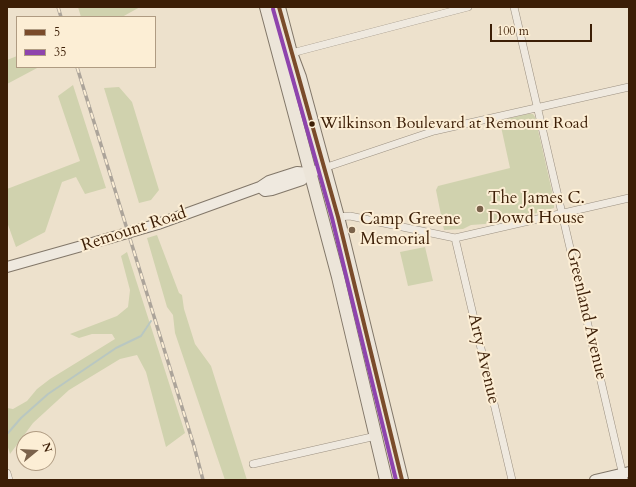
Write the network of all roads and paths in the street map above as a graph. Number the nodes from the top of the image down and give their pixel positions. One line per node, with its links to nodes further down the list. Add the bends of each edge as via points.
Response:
1 (266, 7): 5 (main road)
2 (279, 7): 5 (main road)
3 (468, 7): 5 (street)
4 (514, 7): 7 (street, Greenland Avenue)
5 (286, 55): 8 (main road, via 300,77); 9 (main road)
6 (629, 87): 7 (street, Remount Road)
7 (538, 106): 8 (street, Remount Road, via 434,131); 11 (street, Greenland Avenue)
8 (324, 168): 9 (main road, Remount Road); 12 (main road)
9 (310, 172): 14 (main road, Remount Road, bridge, via 297,172 269,181 260,187 158,224); 15 (main road)
10 (629, 198): 11 (street)
11 (563, 214): 13 (street); 18 (street, Greenland Avenue)
12 (338, 217): 13 (street, via 350,216); 21 (main road)
13 (456, 238): 22 (street, Arty Avenue)
14 (7, 266)
15 (376, 436): 16 (street); 20 (main road)
16 (253, 464)
17 (7, 474): 19 (street)
18 (625, 475): 23 (main road)
19 (9, 480)
20 (386, 480)
21 (402, 480)
22 (512, 480)
23 (595, 480)

